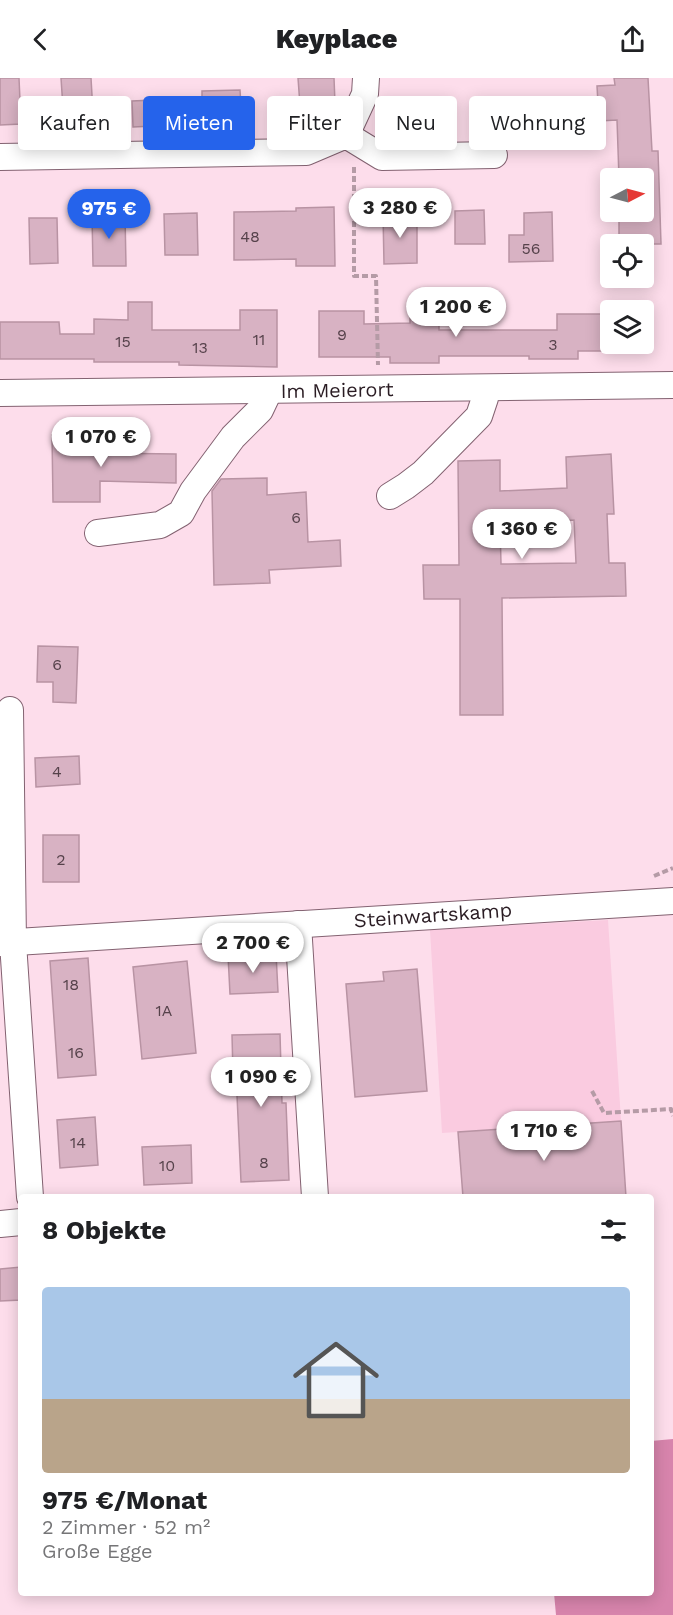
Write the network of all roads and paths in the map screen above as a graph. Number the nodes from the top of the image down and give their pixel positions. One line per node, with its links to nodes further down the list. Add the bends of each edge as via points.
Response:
1 (366, 78): 2 (street)
2 (363, 97)
3 (363, 145): 6 (street, via 382,157)
4 (311, 150): 7 (street)
5 (350, 150): 10 (path, via 354,164 354,276 376,276)
6 (494, 155)
7 (0, 157)
8 (673, 386): 9 (street, Im Meierort)
9 (484, 388): 10 (street, Im Meierort); 13 (street, via 479,416 423,473)
10 (378, 390): 11 (street, Im Meierort)
11 (269, 391): 12 (street, Im Meierort); 14 (street, via 260,410 233,437 181,513 160,525)
12 (0, 393)
13 (390, 496)
14 (98, 533)
15 (10, 710): 18 (street)
16 (673, 901): 17 (street, Steinwartskamp)
17 (298, 924): 18 (street, Steinwartskamp); 24 (street)
18 (7, 943): 23 (street)
19 (592, 1091): 21 (path, via 604,1113)
20 (673, 1103): 21 (path)
21 (671, 1109): 22 (path)
22 (673, 1116)
23 (30, 1194)
24 (315, 1194)
25 (18, 1222): 26 (street)
26 (0, 1224)

